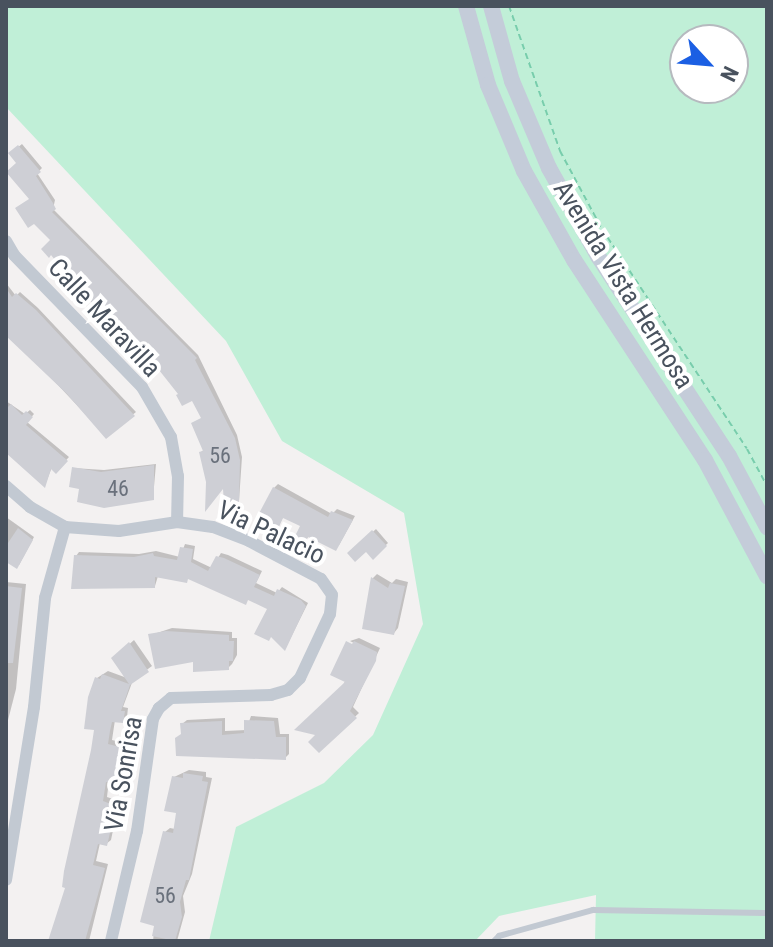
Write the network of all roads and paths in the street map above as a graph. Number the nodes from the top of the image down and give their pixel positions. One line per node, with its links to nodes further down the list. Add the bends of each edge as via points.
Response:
1 (466, 6): 10 (main road, Avenida Vista Hermosa, via 488,85 524,171 574,260 705,460)
2 (491, 6): 9 (main road, Avenida Vista Hermosa, via 512,81 549,168 598,256 729,456)
3 (509, 6): 6 (path, via 560,151 602,229)
4 (6, 241): 7 (street, Calle Maravilla, via 142,387 171,437 178,476)
5 (6, 486): 8 (street, Via Palacio)
6 (767, 486)
7 (177, 522): 8 (street, Via Palacio, via 119,531); 11 (street, Via Palacio, via 194,522 249,541 321,579)
8 (65, 527): 12 (street, via 45,598 34,707)
9 (767, 527)
10 (767, 576)
11 (332, 595): 14 (street, Via Sonrisa, via 324,627 300,678 288,690 171,698 159,708)
12 (6, 880)
13 (767, 913): 15 (lane, via 593,910)
14 (111, 941)
15 (494, 941)

